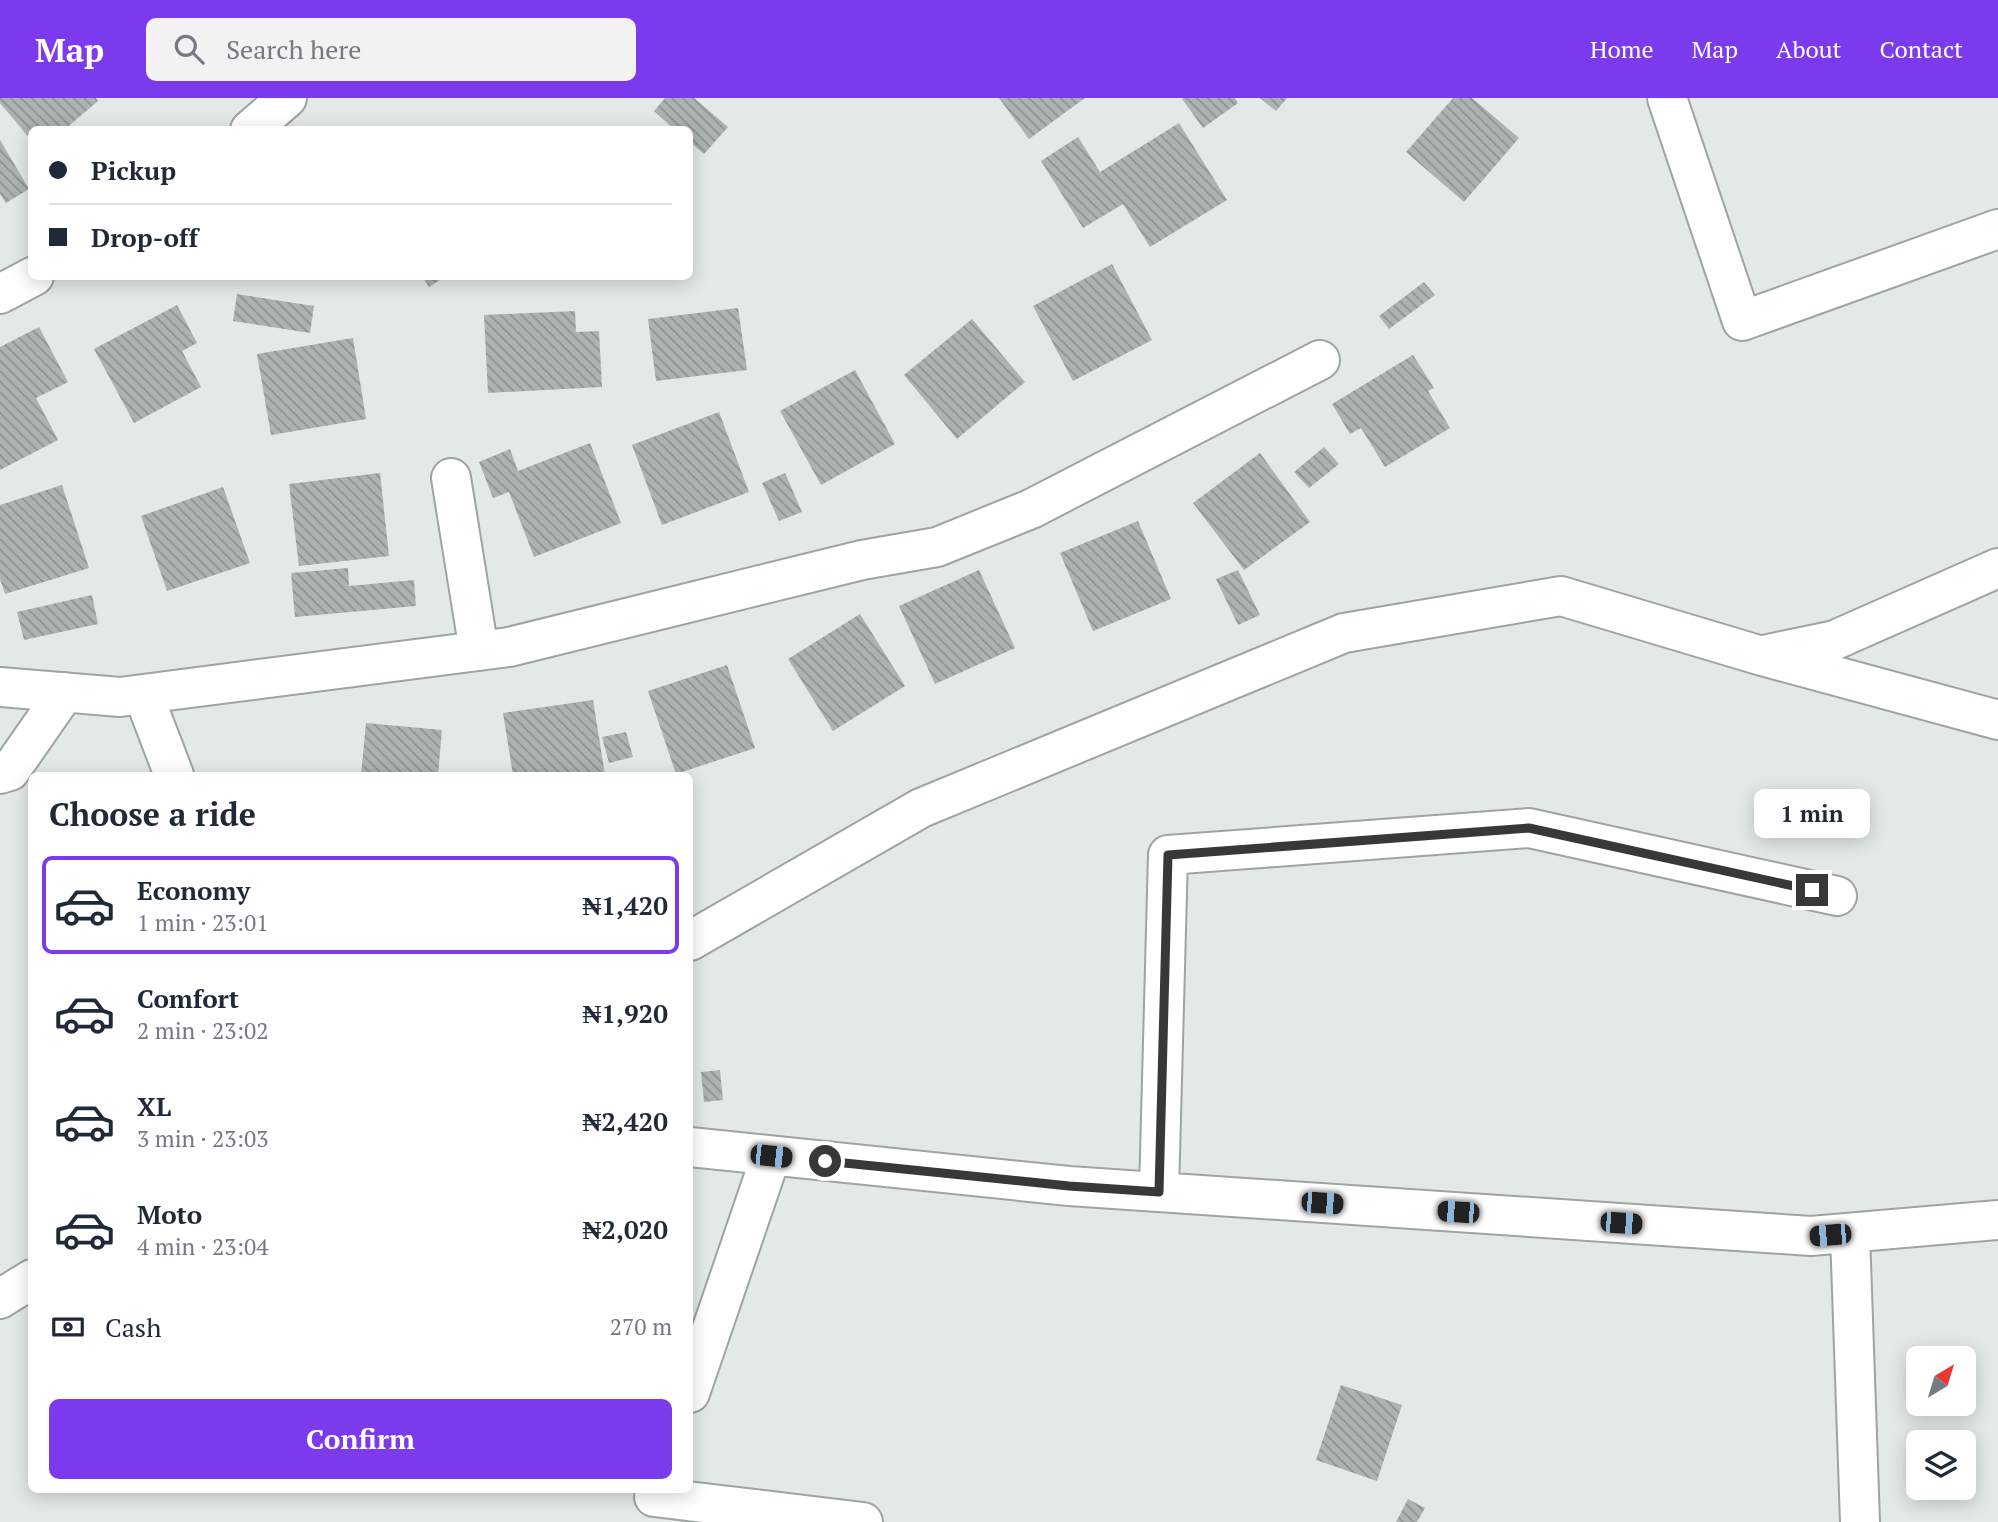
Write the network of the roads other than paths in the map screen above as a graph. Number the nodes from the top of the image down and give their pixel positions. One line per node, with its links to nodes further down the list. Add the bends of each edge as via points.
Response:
1 (287, 98): 3 (street)
2 (1667, 98): 4 (street, via 1742,321)
3 (254, 126)
4 (1998, 229)
5 (28, 279): 6 (street)
6 (0, 294)
7 (1320, 359): 10 (street, via 1031,509 937,547 862,560)
8 (451, 478): 10 (street)
9 (1998, 568): 11 (street, via 1835,640)
10 (479, 651): 14 (street)
11 (1762, 656): 15 (street); 19 (street, via 1561,596 1344,633 921,808)
12 (0, 687): 13 (street)
13 (65, 692): 14 (street, via 120,697); 17 (street, via 10,771)
14 (142, 694): 16 (street)
15 (1998, 720)
16 (173, 772)
17 (0, 774)
18 (1837, 896): 22 (street, via 1529,828 1168,855)
19 (693, 939)
20 (693, 1147): 21 (street)
21 (771, 1156): 22 (street); 27 (street)
22 (1159, 1192): 24 (street, via 1811,1236)
23 (1998, 1220): 24 (street)
24 (1850, 1233): 30 (street)
25 (28, 1281): 26 (street)
26 (0, 1298)
27 (693, 1384)
28 (655, 1493): 29 (street, via 654,1497)
29 (863, 1522)
30 (1860, 1522)

